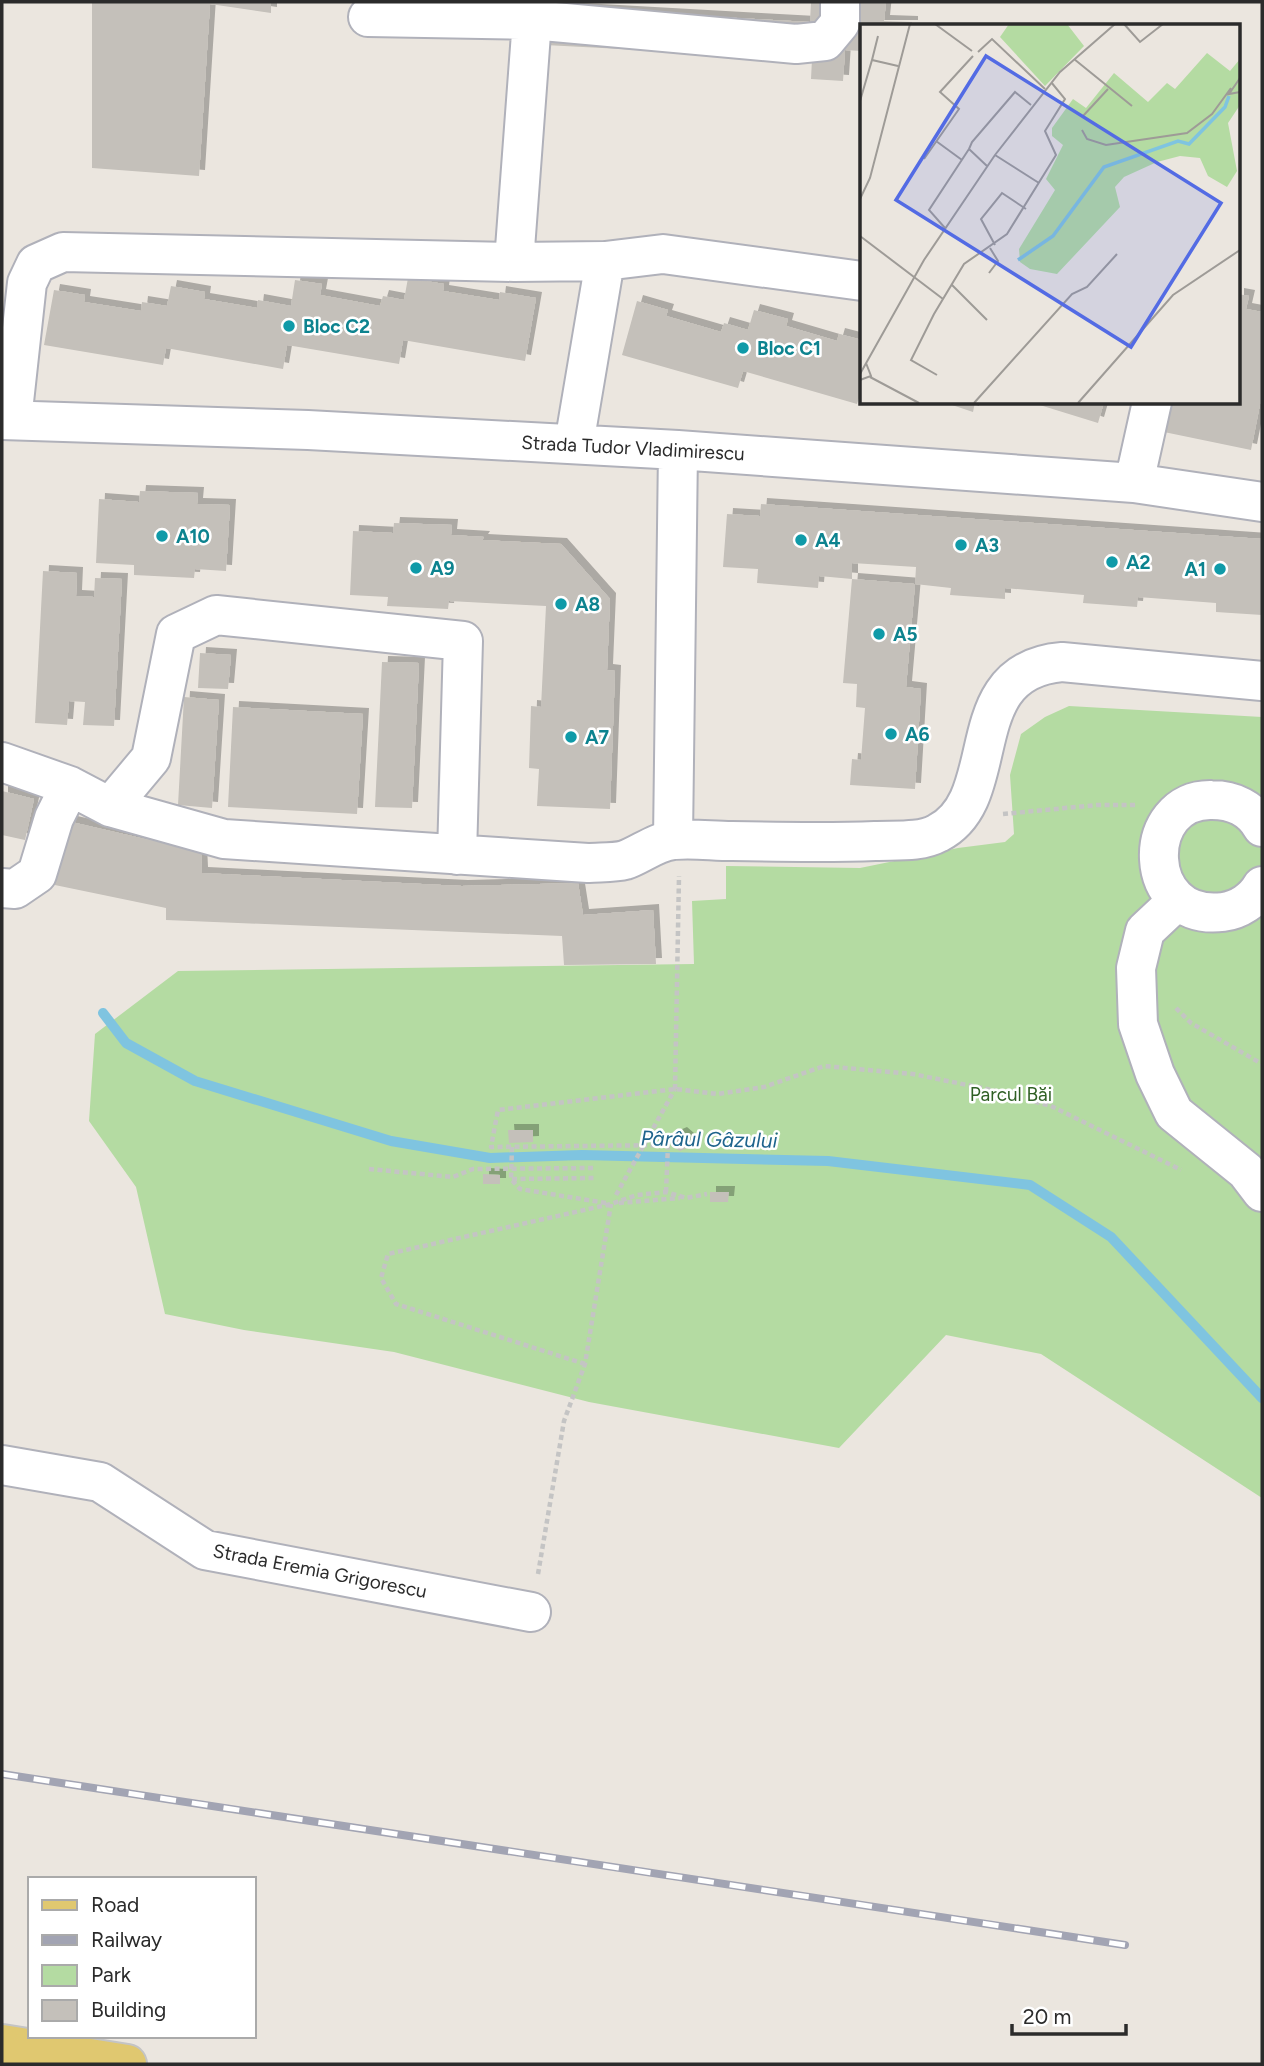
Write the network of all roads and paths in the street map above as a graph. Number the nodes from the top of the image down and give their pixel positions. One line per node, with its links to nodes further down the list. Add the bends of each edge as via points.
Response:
1 (840, 2): 3 (street, via 840,23 825,41 796,44)
2 (368, 16): 3 (street)
3 (532, 20): 5 (street)
4 (605, 261): 5 (street); 6 (street, via 663,254); 9 (street)
5 (514, 262): 8 (street, via 63,252 36,264 27,283)
6 (860, 281)
7 (1152, 404): 11 (street)
8 (7, 420): 9 (street, Strada Tudor Vladimirescu)
9 (574, 444): 10 (street, Strada Tudor Vladimirescu)
10 (678, 450): 11 (street, Strada Tudor Vladimirescu); 21 (street)
11 (1134, 482): 12 (street, Strada Tudor Vladimirescu)
12 (1262, 502)
13 (1262, 681): 17 (street, via 1075,663 1043,664 1026,671 995,706)
14 (2, 762): 16 (street)
15 (1262, 782): 20 (street)
16 (70, 786): 18 (street); 24 (street, via 54,818 37,874 15,888)
17 (968, 803): 19 (path, via 1002,814 1097,805); 21 (street, via 955,823 936,835 914,839 825,843)
18 (110, 807): 22 (street, via 224,839); 22 (street, via 151,758 176,634 216,615 463,641)
19 (1183, 810): 20 (street, via 1208,799 1227,800); 25 (street, via 1163,831 1158,849 1166,885)
20 (1260, 823)
21 (676, 840): 22 (street, via 623,861); 28 (path)
22 (457, 855)
23 (1262, 886): 25 (street, via 1247,903 1230,911 1212,913)
24 (2, 888)
25 (1178, 900): 26 (street, via 1145,931)
26 (1136, 968): 27 (path, via 1191,1023); 37 (street, via 1138,1024 1174,1113 1246,1171)
27 (1262, 1064)
28 (675, 1089): 29 (path, via 498,1110 491,1147); 33 (path, via 718,1094 741,1091 824,1066 913,1074 1051,1106); 40 (path, bridge)
29 (512, 1147): 32 (path); 36 (path, via 668,1145)
30 (594, 1168): 32 (path)
31 (369, 1169): 32 (path, via 453,1177 473,1169)
32 (511, 1169): 35 (path)
33 (1189, 1175)
34 (594, 1178): 35 (path)
35 (511, 1179): 40 (path, via 520,1189)
36 (666, 1192): 39 (path); 40 (path)
37 (1262, 1192)
38 (707, 1194): 39 (path)
39 (686, 1198): 40 (path)
40 (611, 1204): 41 (path); 41 (path, via 388,1254 381,1278 396,1304)
41 (585, 1364): 43 (path, via 564,1421)
42 (2, 1465): 43 (street, Strada Eremia Grigorescu, via 100,1482 205,1550)
43 (531, 1612)
44 (2, 2044): 45 (main road)
45 (127, 2064)

